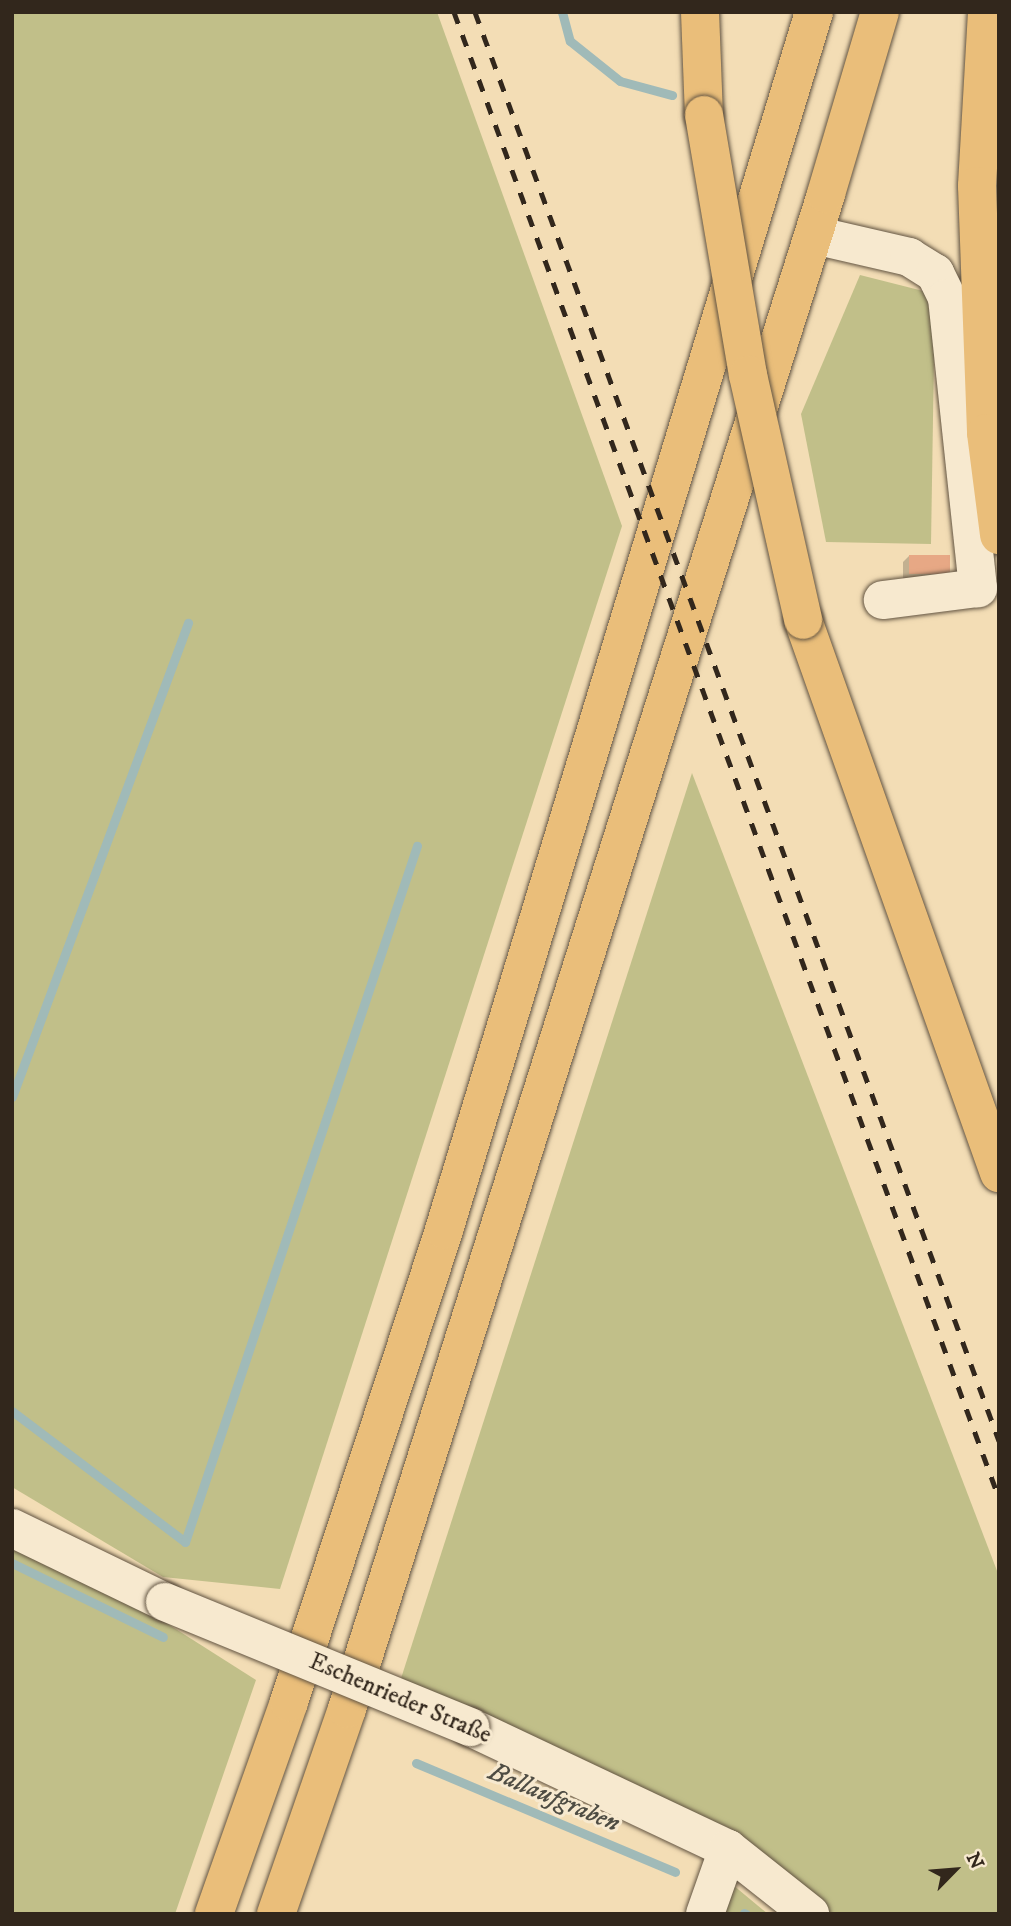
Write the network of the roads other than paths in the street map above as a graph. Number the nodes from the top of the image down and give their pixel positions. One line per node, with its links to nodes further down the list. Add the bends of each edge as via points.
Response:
1 (700, 12): 8 (highway, bridge, via 704,115 748,374 803,620)
2 (814, 12): 11 (highway, via 448,1216 289,1702)
3 (880, 12): 5 (highway)
4 (987, 12): 6 (highway, via 977,186 986,433)
5 (814, 234): 7 (street, via 909,257 935,272 947,298 978,588); 12 (highway, via 346,1709)
6 (999, 535)
7 (883, 600)
8 (999, 1173)
9 (12, 1528): 10 (street, Eschenrieder Straße, bridge, via 164,1602 470,1727)
10 (728, 1849): 13 (street); 14 (street, Eschenrieder Straße)
11 (214, 1914)
12 (276, 1914)
13 (705, 1914)
14 (810, 1914)

